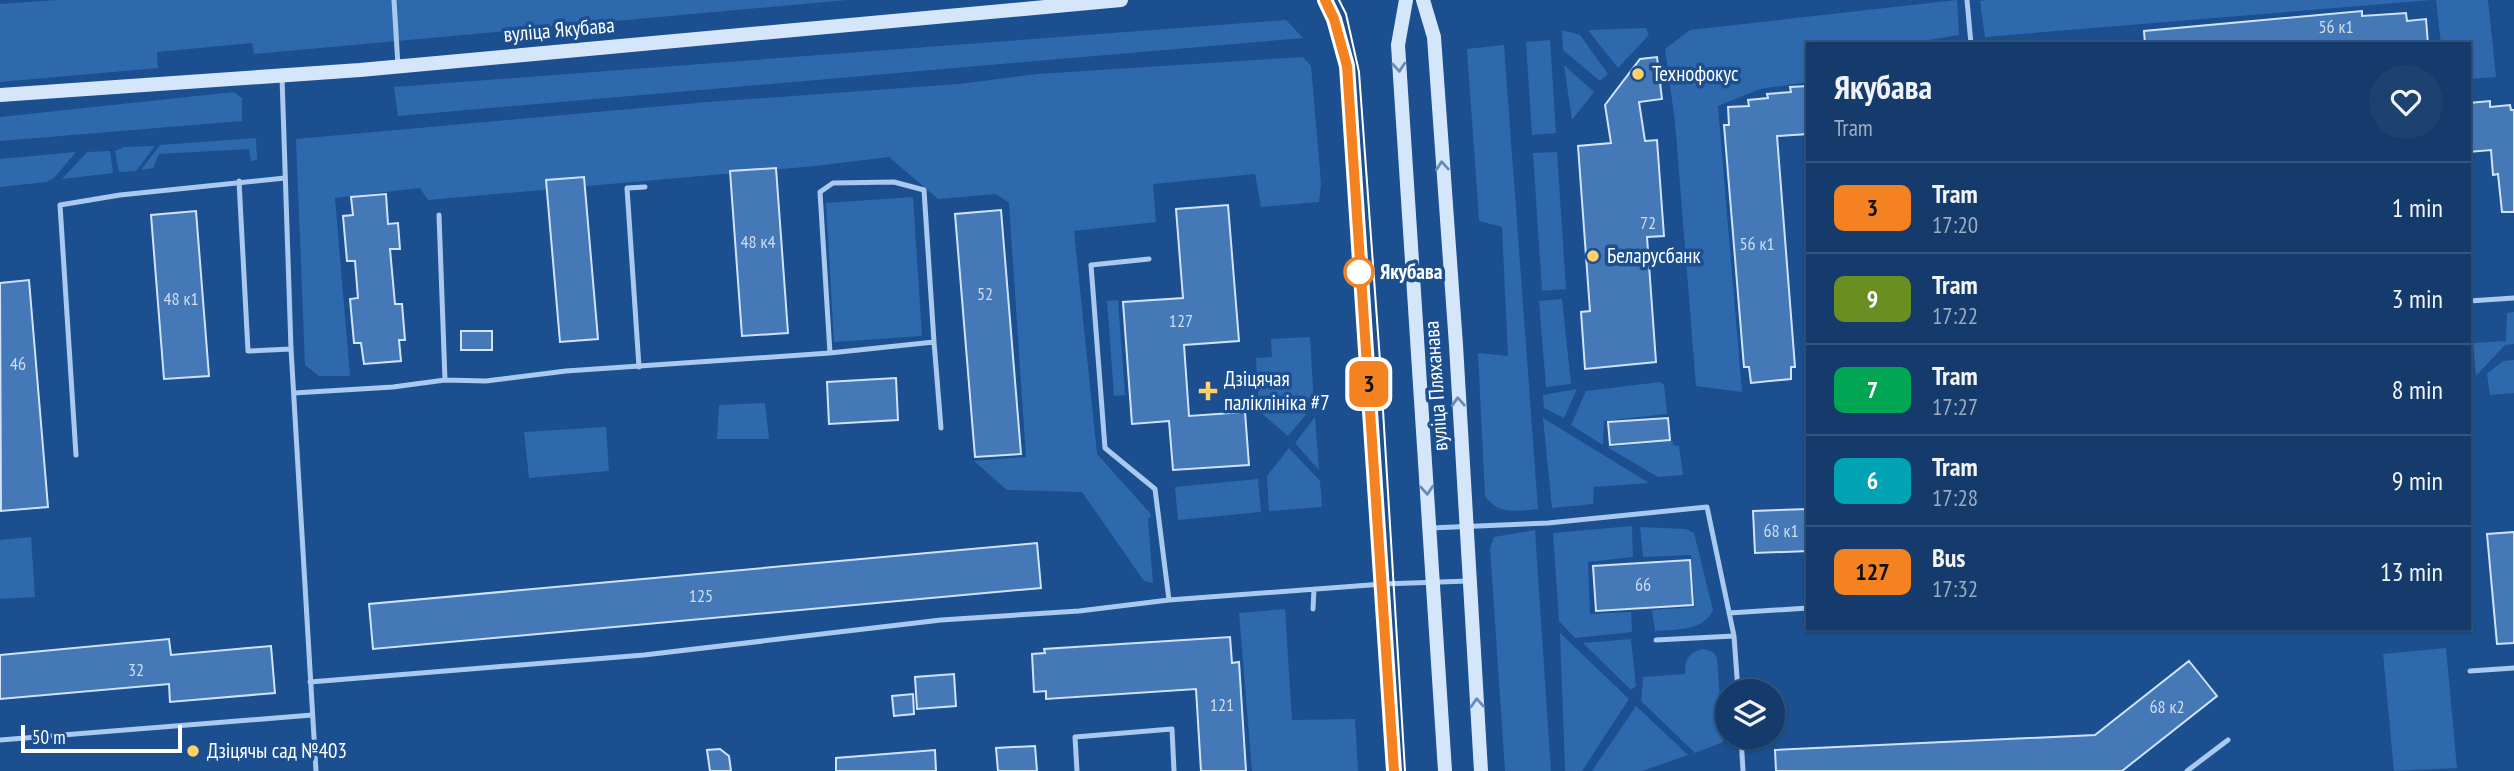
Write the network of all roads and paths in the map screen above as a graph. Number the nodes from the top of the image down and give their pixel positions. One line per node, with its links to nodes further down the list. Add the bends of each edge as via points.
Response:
1 (394, 0): 7 (lane)
2 (1121, 0): 7 (main road, вуліца Якубава)
3 (1406, 0): 26 (main road, вуліца Пляханава, one-way to 26, via 1398,45)
4 (1423, 0): 25 (main road, вуліца Пляханава, one-way to 4, via 1434,37)
5 (1967, 0): 6 (lane)
6 (1971, 42)
7 (398, 66): 8 (main road, вуліца Якубава)
8 (282, 77): 9 (main road, вуліца Якубава); 10 (lane)
9 (0, 96)
10 (285, 178): 11 (lane); 18 (lane)
11 (239, 181): 18 (lane, via 248,351); 24 (lane, via 60,205)
12 (645, 187): 20 (lane, via 627,188)
13 (439, 215): 21 (lane)
14 (1149, 259): 30 (lane, via 1091,265 1105,448 1155,489)
15 (2514, 298): 16 (lane)
16 (2471, 301)
17 (933, 342): 19 (lane); 19 (lane, via 924,190 894,182 833,183 820,192); 23 (lane)
18 (291, 349): 22 (lane)
19 (830, 353): 20 (lane)
20 (639, 367): 21 (lane, via 486,381)
21 (445, 380): 22 (lane)
22 (294, 393): 39 (lane)
23 (941, 428)
24 (76, 456)
25 (1467, 526): 26 (lane); 27 (main road, вуліца Пляханава); 33 (lane, via 1707,507)
26 (1430, 528): 28 (main road, вуліца Пляханава)
27 (1470, 581): 28 (lane); 48 (main road, вуліца Пляханава, one-way to 27)
28 (1432, 583): 29 (lane); 47 (main road, вуліца Пляханава)
29 (1314, 589): 30 (lane); 32 (lane)
30 (1169, 600): 39 (lane, via 941,620 644,655)
31 (1806, 608): 33 (lane)
32 (1313, 609)
33 (1729, 613): 34 (lane)
34 (1734, 636): 35 (lane); 38 (lane)
35 (1656, 640)
36 (2514, 668): 37 (lane)
37 (2470, 671)
38 (1737, 679)
39 (310, 682): 40 (lane)
40 (312, 715): 41 (lane); 44 (lane)
41 (0, 740)
42 (2228, 740): 50 (lane)
43 (1742, 749): 49 (lane)
44 (316, 771)
45 (1077, 771): 46 (lane, via 1075,737 1172,729)
46 (1174, 771)
47 (1445, 771)
48 (1481, 771)
49 (1743, 771)
50 (2188, 771)

